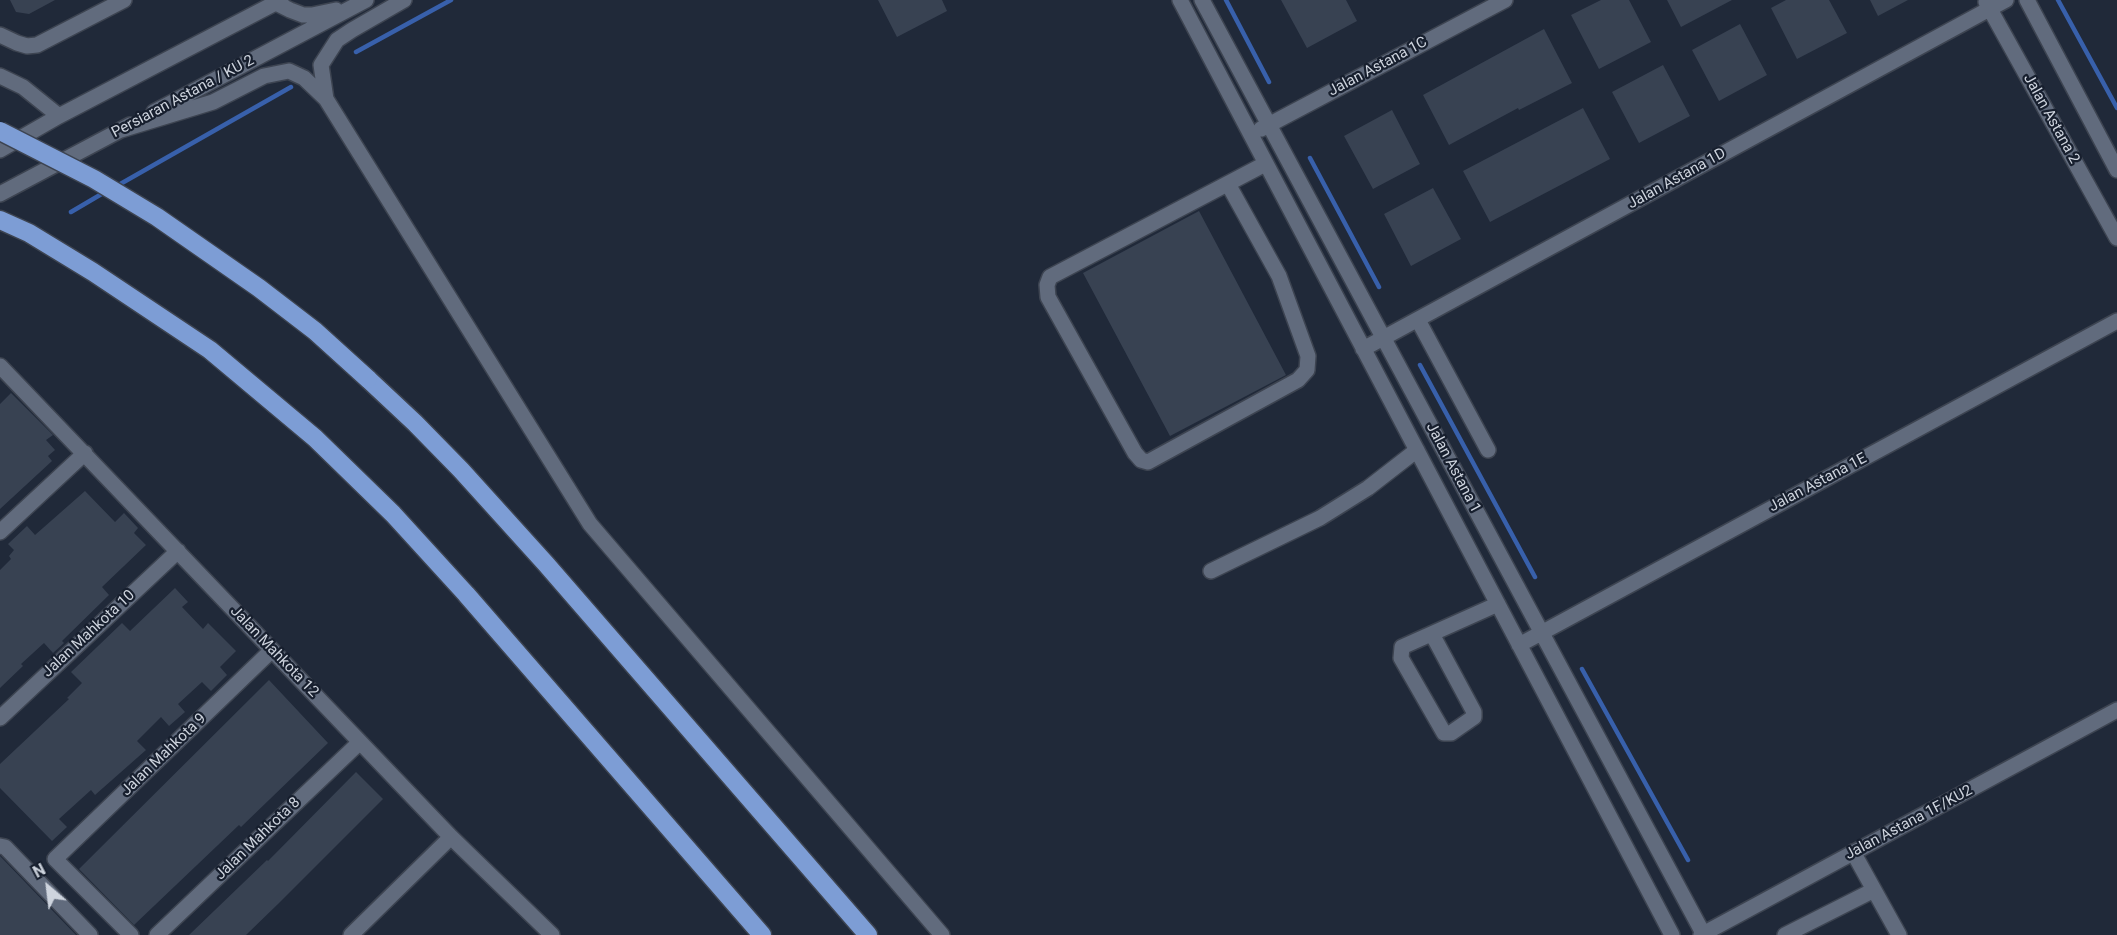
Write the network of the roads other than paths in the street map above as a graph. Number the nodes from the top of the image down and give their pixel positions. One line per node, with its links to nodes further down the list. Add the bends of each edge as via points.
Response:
1 (124, 0): 11 (street, via 37,45 27,46)
2 (404, 0): 13 (street, via 337,40 321,65)
3 (1179, 0): 18 (street, Jalan Astana 1)
4 (1202, 0): 15 (street, Jalan Astana 1)
5 (1505, 0): 15 (street, Jalan Astana 1C)
6 (2006, 0): 10 (street, Jalan Astana 1D)
7 (2027, 0): 21 (street)
8 (277, 1): 9 (street, via 303,15); 14 (street)
9 (361, 3): 16 (street, Persiaran Astana / KU 2)
10 (1988, 4): 25 (street, Jalan Astana 2); 26 (street, Jalan Astana 1D)
11 (0, 35)
12 (0, 76): 14 (street, via 23,87)
13 (326, 99): 16 (street, via 304,78 289,71 264,76 213,102); 57 (street, via 590,524)
14 (59, 116): 19 (street)
15 (1269, 124): 18 (street, Jalan Astana 1C); 28 (street, Jalan Astana 1)
16 (121, 130): 23 (street, Persiaran Astana / KU 2)
17 (0, 131): 56 (highway, bridge, via 157,217 297,317 368,379 507,521)
18 (1250, 134): 20 (street, Jalan Astana 1)
19 (0, 150)
20 (1266, 164): 22 (street); 29 (street, Jalan Astana 1)
21 (2117, 170)
22 (1228, 184): 22 (street, via 1279,276 1308,356 1307,370 1298,380 1148,462 1141,460 1048,297 1047,285 1050,277)
23 (0, 194)
24 (0, 220): 55 (highway, via 93,272 210,350 315,438 393,514 466,594)
25 (2117, 238)
26 (1418, 320): 28 (street, Jalan Astana 1D); 32 (street)
27 (2117, 321): 38 (street, Jalan Astana 1E)
28 (1383, 338): 29 (street, Jalan Astana 1D); 38 (street, Jalan Astana 1)
29 (1363, 349): 31 (street, Jalan Astana 1)
30 (0, 366): 33 (street, Jalan Mahkota 12)
31 (1417, 450): 36 (street, via 1320,518); 37 (street, Jalan Astana 1)
32 (1488, 450)
33 (85, 453): 34 (street); 35 (street, Jalan Mahkota 12)
34 (0, 532)
35 (178, 551): 41 (street, Jalan Mahkota 12); 43 (street, Jalan Mahkota 10)
36 (1211, 571)
37 (1498, 604): 39 (street); 40 (street, Jalan Astana 1)
38 (1542, 633): 40 (street, Jalan Astana 1E); 50 (street, Jalan Astana 1)
39 (1432, 634): 39 (street, via 1402,647 1401,658 1444,733 1451,733 1474,717 1474,712)
40 (1519, 645): 58 (street, Jalan Astana 1)
41 (272, 650): 44 (street, Jalan Mahkota 12); 52 (street, Jalan Mahkota 9, via 55,859)
42 (2117, 710): 47 (street, Jalan Astana 1F/KU2)
43 (0, 718)
44 (360, 742): 45 (street, Jalan Mahkota 12); 53 (street, Jalan Mahkota 8)
45 (451, 837): 49 (street, Jalan Mahkota 12); 54 (street)
46 (0, 846): 51 (street)
47 (1854, 852): 48 (street); 50 (street, Jalan Astana 1F/KU2)
48 (1874, 890): 59 (street); 60 (street)
49 (549, 934)
50 (1703, 934)
51 (90, 935)
52 (131, 935)
53 (157, 935)
54 (351, 935)
55 (762, 935)
56 (868, 935)
57 (942, 935)
58 (1672, 935)
59 (1785, 935)
60 (1899, 935)

